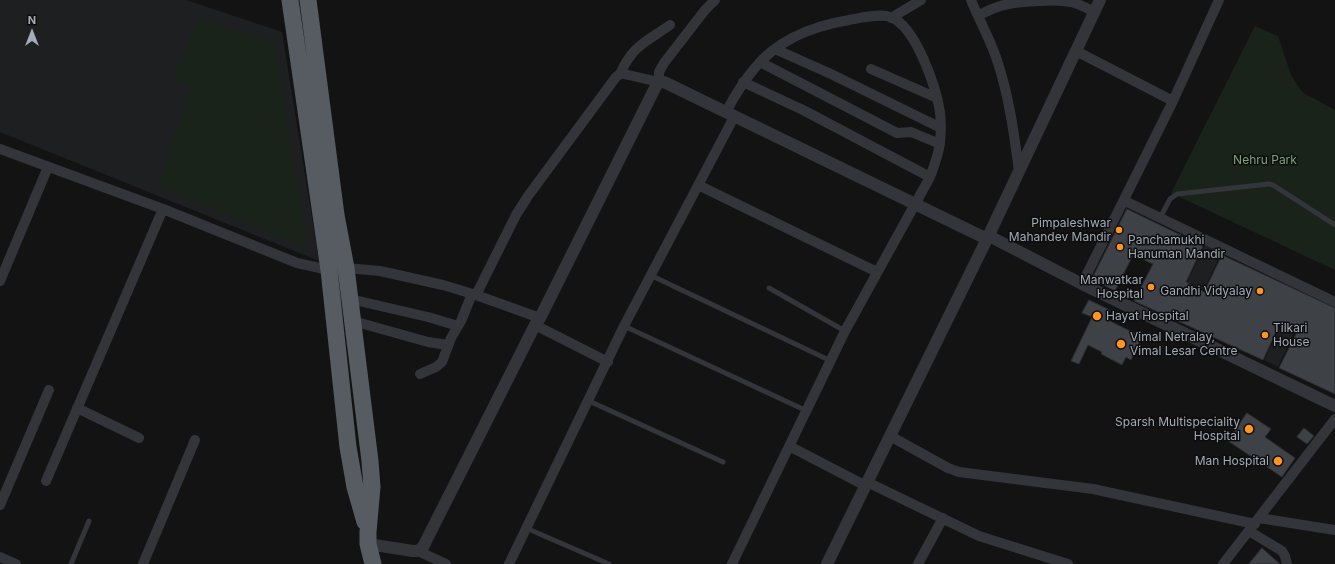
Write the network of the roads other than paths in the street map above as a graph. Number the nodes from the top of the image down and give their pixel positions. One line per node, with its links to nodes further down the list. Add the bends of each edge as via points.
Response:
1 (290, 0): 36 (highway)
2 (308, 0): 35 (highway, via 335,208)
3 (921, 0): 10 (street)
4 (971, 0): 9 (street)
5 (1100, 0): 8 (street)
6 (1219, 0): 20 (street)
7 (710, 1): 17 (street, via 664,63 659,72)
8 (1094, 12): 9 (street, via 1067,1 1021,1 996,7); 13 (street)
9 (978, 16): 26 (street, via 996,58 1004,85)
10 (891, 18): 12 (street, via 867,16 839,22 800,34); 19 (street, via 911,34 922,56)
11 (670, 25): 16 (street, via 644,41 629,56)
12 (775, 49): 14 (street); 22 (street)
13 (1076, 51): 20 (street); 26 (street)
14 (760, 62): 18 (street); 23 (street, via 898,133 910,132)
15 (871, 69): 19 (street)
16 (620, 74): 17 (street); 42 (street, via 528,196)
17 (659, 82): 21 (street, via 664,82); 46 (street)
18 (743, 82): 21 (street); 27 (street, via 803,110)
19 (936, 98): 22 (street)
20 (1173, 102): 29 (street)
21 (730, 114): 28 (street); 30 (street)
22 (941, 128): 23 (street)
23 (940, 144): 27 (street)
24 (0, 149): 25 (street)
25 (48, 167): 31 (street); 39 (street)
26 (1019, 171): 34 (street)
27 (930, 177): 30 (street)
28 (698, 185): 37 (street); 38 (street)
29 (1125, 201): 32 (street); 40 (street)
30 (915, 204): 34 (street); 37 (street)
31 (163, 209): 36 (street, via 297,263); 57 (street)
32 (1160, 218): 33 (lane, via 1170,199 1177,194 1264,184 1274,185); 44 (street)
33 (1335, 225)
34 (988, 238): 40 (street); 60 (street)
35 (346, 268): 36 (street); 42 (street, via 380,270); 43 (highway)
36 (329, 270): 73 (highway, via 348,447)
37 (877, 272): 49 (street)
38 (650, 275): 48 (street); 51 (lane)
39 (0, 281)
40 (1082, 284): 56 (street)
41 (769, 288): 49 (lane)
42 (474, 295): 46 (street); 47 (street)
43 (350, 299): 45 (highway); 47 (street)
44 (1335, 302)
45 (353, 321): 50 (street); 73 (highway, via 372,487)
46 (538, 322): 52 (street); 74 (street, via 423,547)
47 (458, 326): 50 (street)
48 (624, 326): 52 (street); 58 (lane)
49 (845, 331): 51 (street)
50 (448, 345): 53 (street, via 440,365)
51 (831, 361): 58 (street)
52 (608, 362): 55 (street)
53 (420, 374)
54 (49, 390): 67 (street)
55 (589, 401): 64 (lane); 71 (street)
56 (1335, 406)
57 (77, 408): 61 (street); 65 (street)
58 (806, 410): 63 (street)
59 (1335, 419): 70 (street)
60 (890, 436): 66 (street); 70 (street, via 959,472 1093,489)
61 (139, 438)
62 (195, 440): 78 (street)
63 (789, 446): 66 (street); 83 (street)
64 (723, 462)
65 (46, 481)
66 (867, 484): 68 (street); 84 (street)
67 (0, 505)
68 (943, 518): 85 (street); 86 (street, via 986,538)
69 (89, 521): 77 (lane)
70 (1254, 524): 72 (street); 87 (street); 88 (street, via 1282,551)
71 (526, 528): 81 (street); 82 (lane)
72 (1335, 530)
73 (368, 538): 74 (street); 79 (highway)
74 (418, 551): 80 (street)
75 (0, 557): 76 (street)
76 (16, 564)
77 (71, 564)
78 (143, 564)
79 (373, 564)
80 (446, 564)
81 (509, 564)
82 (610, 564)
83 (732, 564)
84 (827, 564)
85 (918, 564)
86 (1068, 564)
87 (1223, 564)
88 (1287, 564)

